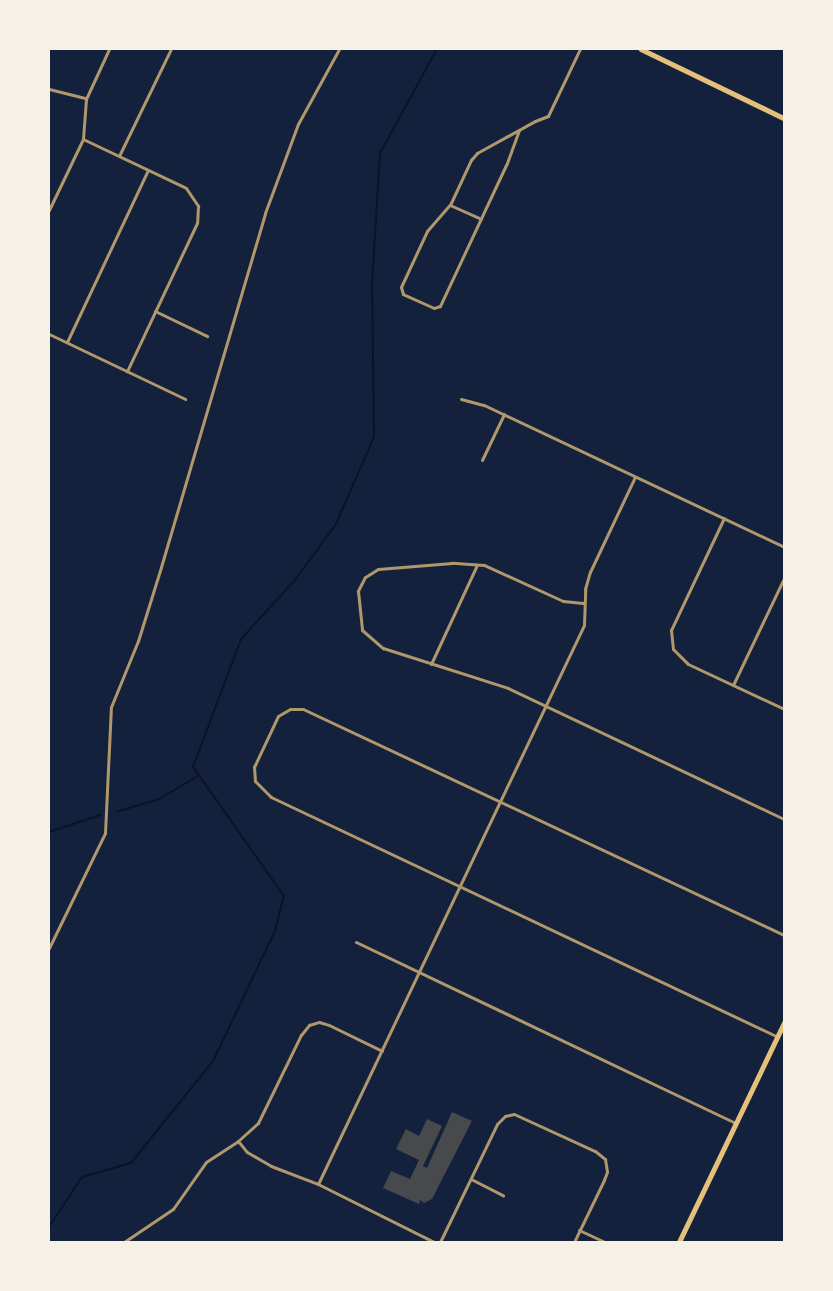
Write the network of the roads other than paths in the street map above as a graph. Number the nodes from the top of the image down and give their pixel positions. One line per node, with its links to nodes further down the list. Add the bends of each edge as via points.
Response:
1 (109, 49): 7 (street)
2 (171, 49): 11 (street)
3 (339, 49): 40 (street, via 302,116 265,213 161,567 138,641 112,707 105,833)
4 (580, 49): 9 (street, via 548,116)
5 (641, 49): 8 (main road)
6 (49, 89): 7 (street)
7 (86, 98): 10 (street)
8 (784, 118)
9 (519, 130): 13 (street, via 476,153); 15 (street)
10 (83, 139): 11 (street); 14 (street)
11 (119, 156): 12 (street)
12 (148, 170): 16 (street, via 186,188 196,202 197,223); 19 (street)
13 (450, 204): 15 (street); 15 (street, via 427,231 401,287 404,294 434,308 440,306)
14 (49, 210)
15 (481, 219)
16 (155, 311): 18 (street); 20 (street)
17 (49, 334): 19 (street)
18 (207, 336)
19 (67, 342): 20 (street)
20 (127, 371): 21 (street)
21 (185, 399)
22 (460, 399): 23 (street)
23 (504, 414): 24 (street); 25 (street)
24 (482, 460)
25 (635, 477): 26 (street); 30 (street, via 590,572)
26 (724, 518): 27 (street); 32 (street, via 671,630 671,641 681,659)
27 (784, 547)
28 (477, 565): 30 (street, via 494,568 563,601); 31 (street); 31 (street, via 452,563 378,569 365,577 358,591 359,620 370,640 383,648)
29 (784, 578): 32 (street)
30 (584, 603): 33 (street, via 584,625)
31 (431, 664): 33 (street, via 494,682)
32 (732, 685): 34 (street)
33 (546, 706): 35 (street); 36 (street)
34 (784, 709)
35 (501, 802): 37 (street); 37 (street, via 303,709 290,709 278,716 264,742 253,774 263,793); 38 (street)
36 (784, 819)
37 (461, 887): 41 (street); 43 (street)
38 (784, 936)
39 (356, 942): 41 (street)
40 (49, 948)
41 (420, 973): 44 (street); 45 (street)
42 (784, 1023): 43 (main road)
43 (778, 1037): 45 (main road)
44 (382, 1051): 46 (street, via 329,1025 312,1024 300,1035 258,1123); 48 (street)
45 (737, 1123): 56 (main road)
46 (238, 1141): 48 (street, via 258,1159); 51 (street, via 206,1162 173,1209)
47 (471, 1179): 49 (street); 50 (street, via 497,1124 505,1116 523,1117 595,1151 605,1160 607,1172); 53 (street)
48 (318, 1184): 52 (street)
49 (503, 1195)
50 (580, 1230): 54 (street); 55 (street)
51 (124, 1242)
52 (434, 1242)
53 (440, 1242)
54 (574, 1242)
55 (605, 1242)
56 (679, 1242)

